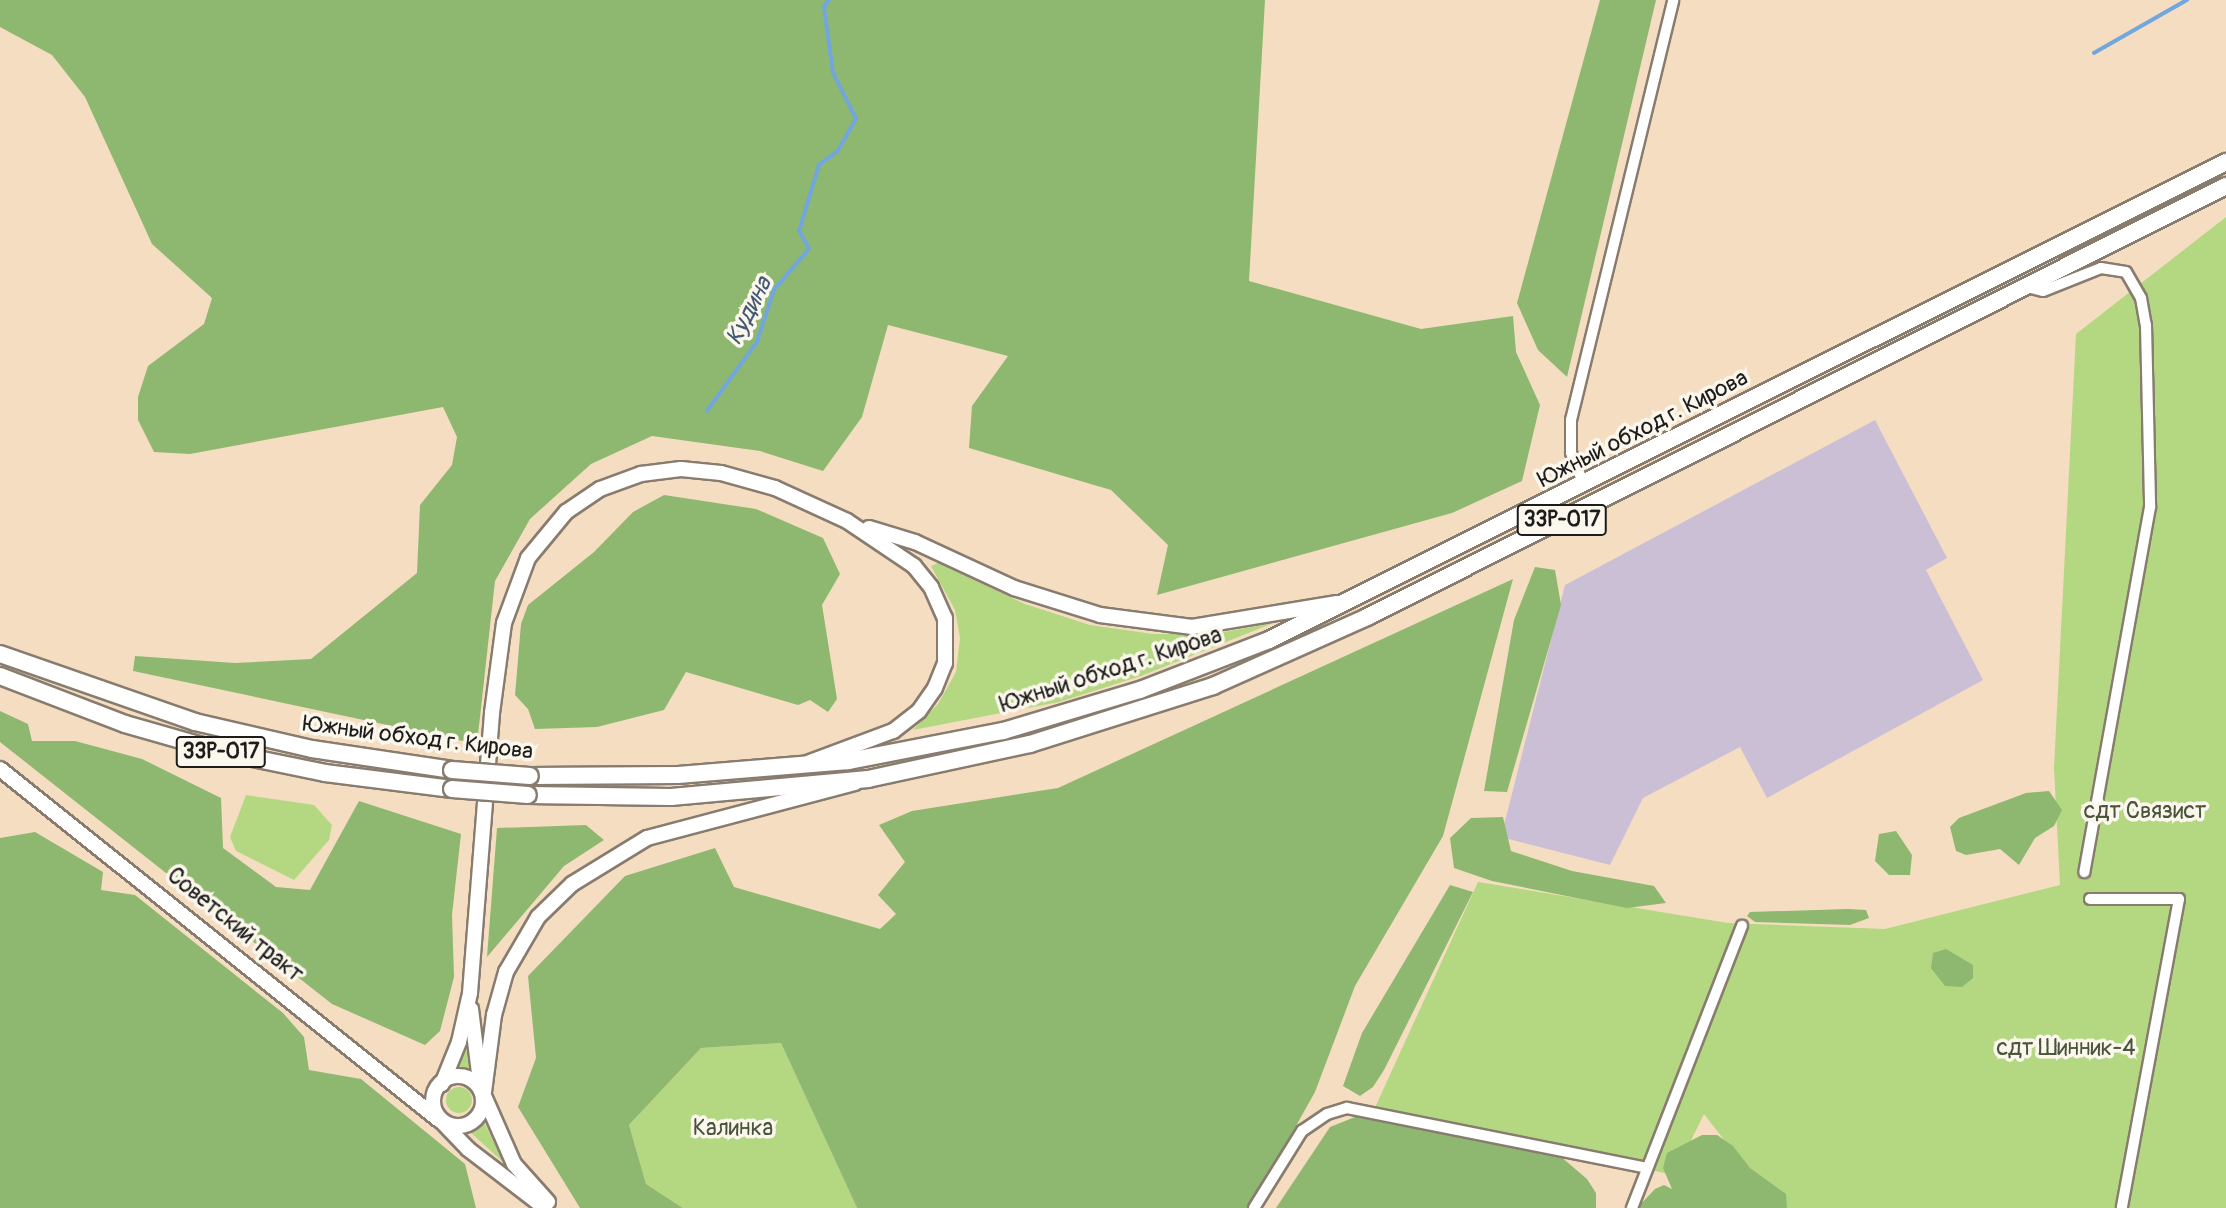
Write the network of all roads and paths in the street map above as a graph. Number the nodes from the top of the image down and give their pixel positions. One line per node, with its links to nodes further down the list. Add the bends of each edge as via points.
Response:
1 (1673, 0): 5 (street, via 1572,420 1571,452)
2 (2226, 162): 5 (highway, Южный обход г. Кирова / 33Р-017)
3 (2226, 186): 4 (highway, Южный обход г. Кирова / 33Р-017)
4 (2027, 287): 12 (highway, Южный обход г. Кирова / 33Р-017, via 1282,657 1098,726); 13 (street, via 2043,291 2101,268 2126,272 2141,298 2146,325 2150,507)
5 (1584, 485): 7 (highway, Южный обход г. Кирова / 33Р-017)
6 (847, 521): 7 (main road, via 915,542 1014,588 1100,615 1192,627); 10 (main road, via 896,552 931,587 944,618 945,663 935,688 906,723); 16 (main road, via 747,479 681,469 641,474 600,489 551,527 520,575 498,654)
7 (1348, 601): 10 (highway, Южный обход г. Кирова / 33Р-017, via 1200,668 1075,711 918,750)
8 (0, 654): 10 (highway, Южный обход г. Кирова / 33Р-017, bridge, via 195,722 312,749 452,770 530,776 678,775)
9 (0, 676): 12 (highway, Южный обход г. Кирова / 33Р-017, bridge, via 125,724 223,752 325,773 452,789 671,797)
10 (806, 764)
11 (0, 769): 19 (main road, Советский тракт)
12 (868, 779): 18 (main road, via 647,838 572,884 538,917 506,972 494,1014)
13 (2084, 872)
14 (2090, 899): 25 (street, via 2179,899)
15 (1742, 926): 20 (street)
16 (470, 993): 17 (main road, via 459,1042); 18 (main road)
17 (442, 1084): 18 (main road, via 459,1077); 19 (main road, via 434,1104)
18 (483, 1092): 19 (main road, via 481,1110 467,1123); 22 (main road, via 513,1164)
19 (440, 1121): 21 (main road, Советский тракт, via 468,1149)
20 (1647, 1168): 23 (street, via 1347,1108 1327,1114 1302,1131); 24 (street)
21 (545, 1208)
22 (553, 1208)
23 (1254, 1208)
24 (1633, 1208)
25 (2122, 1208)

